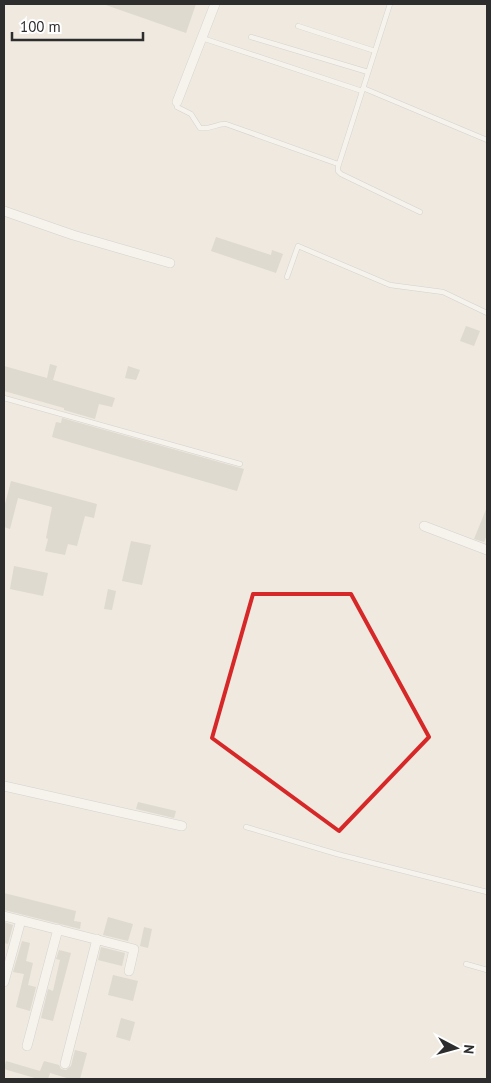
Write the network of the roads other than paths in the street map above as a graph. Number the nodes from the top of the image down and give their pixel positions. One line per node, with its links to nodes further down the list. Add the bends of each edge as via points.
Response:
1 (215, 4): 5 (street)
2 (390, 4): 6 (lane)
3 (298, 26): 6 (lane)
4 (251, 37): 7 (lane)
5 (202, 38): 8 (lane); 9 (street)
6 (375, 51): 7 (lane)
7 (368, 72): 8 (lane)
8 (362, 89): 10 (lane); 11 (lane)
9 (177, 102): 11 (lane, via 177,107 191,114 200,128 226,124)
10 (487, 140)
11 (338, 164): 13 (lane, via 341,174)
12 (4, 211): 14 (street)
13 (420, 212)
14 (170, 263)
15 (287, 277): 16 (lane, via 298,246 390,285 443,292)
16 (487, 313)
17 (4, 398): 18 (lane)
18 (240, 464)
19 (424, 526): 20 (street)
20 (487, 550)
21 (4, 786): 22 (street)
22 (182, 826)
23 (246, 827): 24 (lane)
24 (487, 892)
25 (4, 916): 26 (street)
26 (21, 920): 27 (street); 32 (street)
27 (58, 929): 28 (street); 33 (street)
28 (97, 939): 31 (street, via 134,949); 34 (street)
29 (466, 964): 30 (lane)
30 (487, 970)
31 (129, 972)
32 (4, 982)
33 (27, 1046)
34 (65, 1064)

